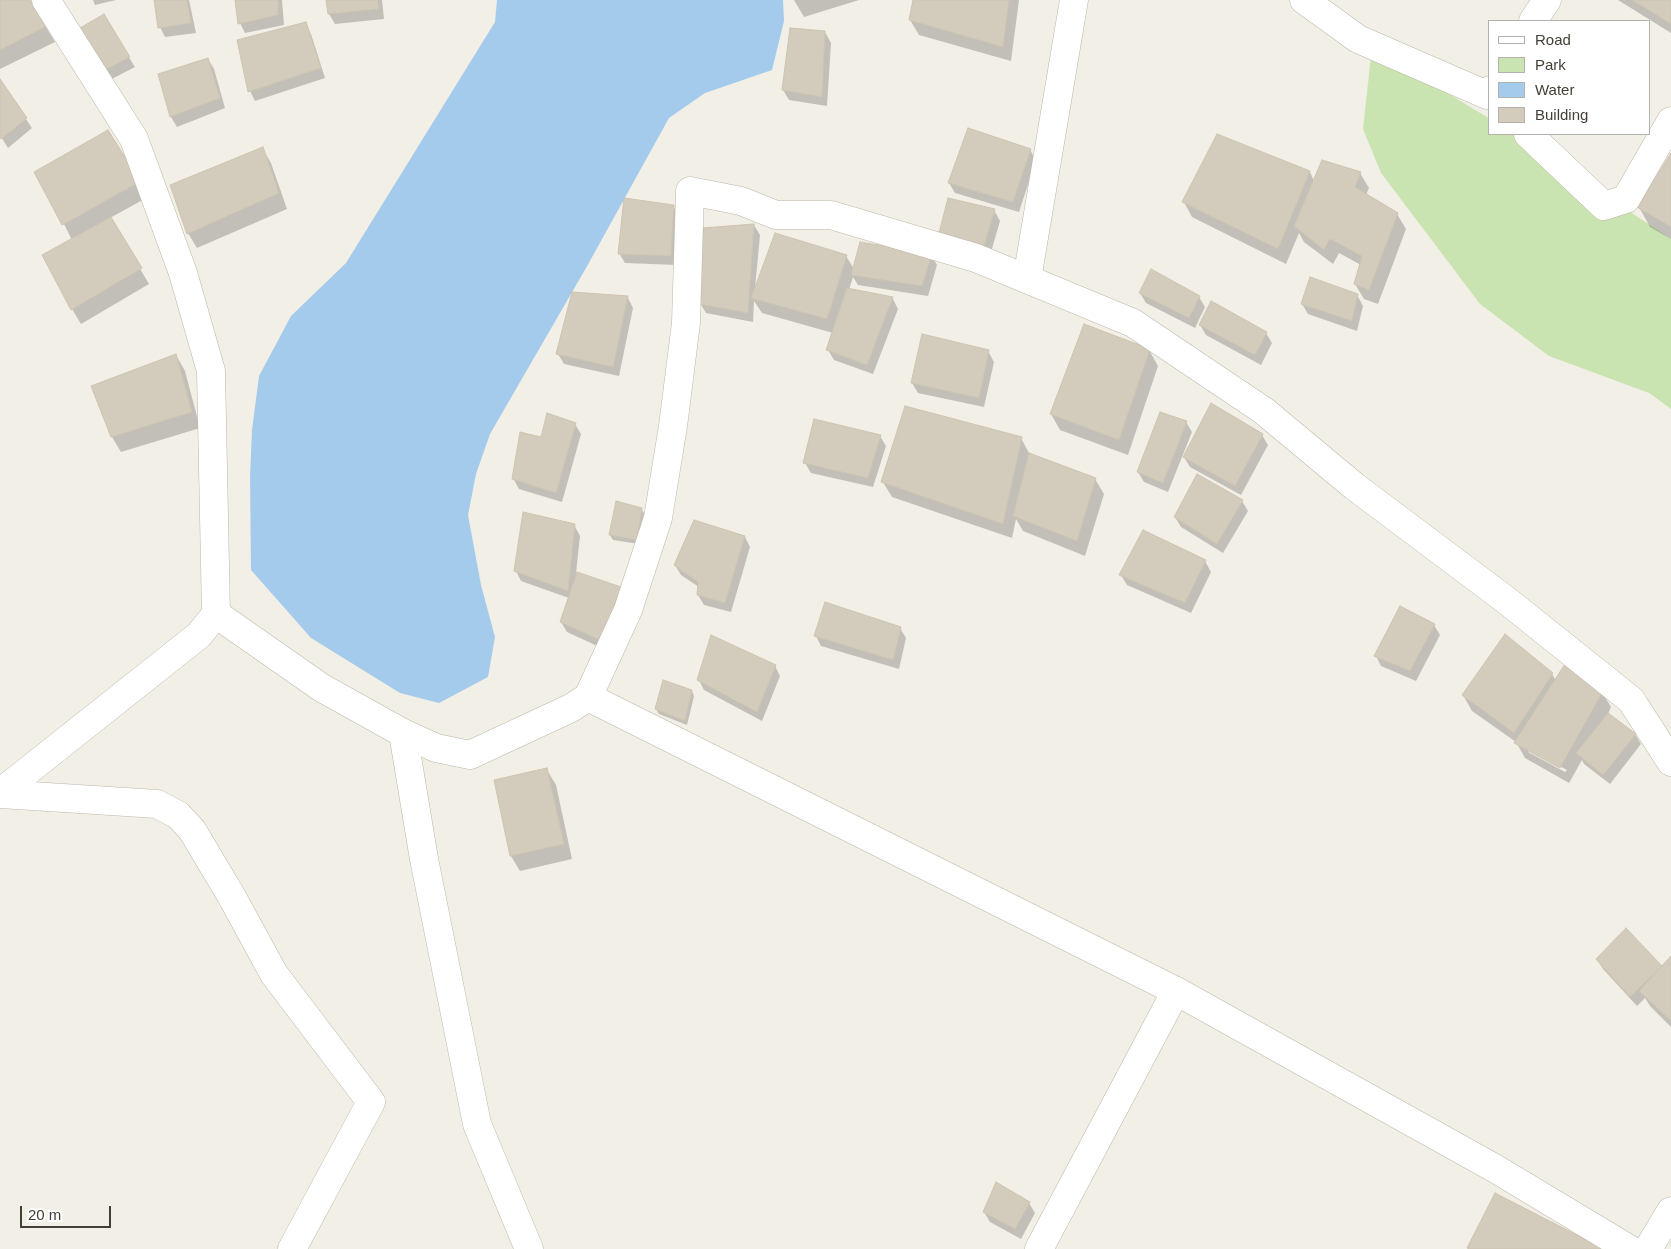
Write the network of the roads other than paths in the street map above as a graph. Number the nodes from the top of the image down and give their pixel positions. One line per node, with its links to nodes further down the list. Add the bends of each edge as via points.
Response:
1 (46, 0): 10 (street, via 134,139 183,273 211,371)
2 (1074, 0): 9 (street)
3 (1304, 0): 6 (street, via 1358,39)
4 (1546, 0): 5 (street)
5 (1534, 20)
6 (1488, 94)
7 (1671, 121): 8 (street, via 1626,199 1604,206)
8 (1529, 135)
9 (1027, 279): 11 (street, via 976,258 832,215 776,215 741,201 690,190 686,323 658,518 628,610); 13 (street, via 1133,323 1264,411 1354,486 1632,700)
10 (216, 614): 12 (street, via 322,688); 14 (street, via 199,635)
11 (588, 697): 12 (street, via 470,755 436,748); 15 (street)
12 (403, 733): 18 (street, via 424,859 477,1124)
13 (1671, 762)
14 (0, 794): 17 (street, via 157,804 178,816 192,830 274,974 371,1102)
15 (1176, 991): 19 (street); 20 (street, via 1496,1169)
16 (1671, 1211): 21 (street)
17 (292, 1249)
18 (529, 1249)
19 (1039, 1249)
20 (1629, 1249)
21 (1648, 1249)

